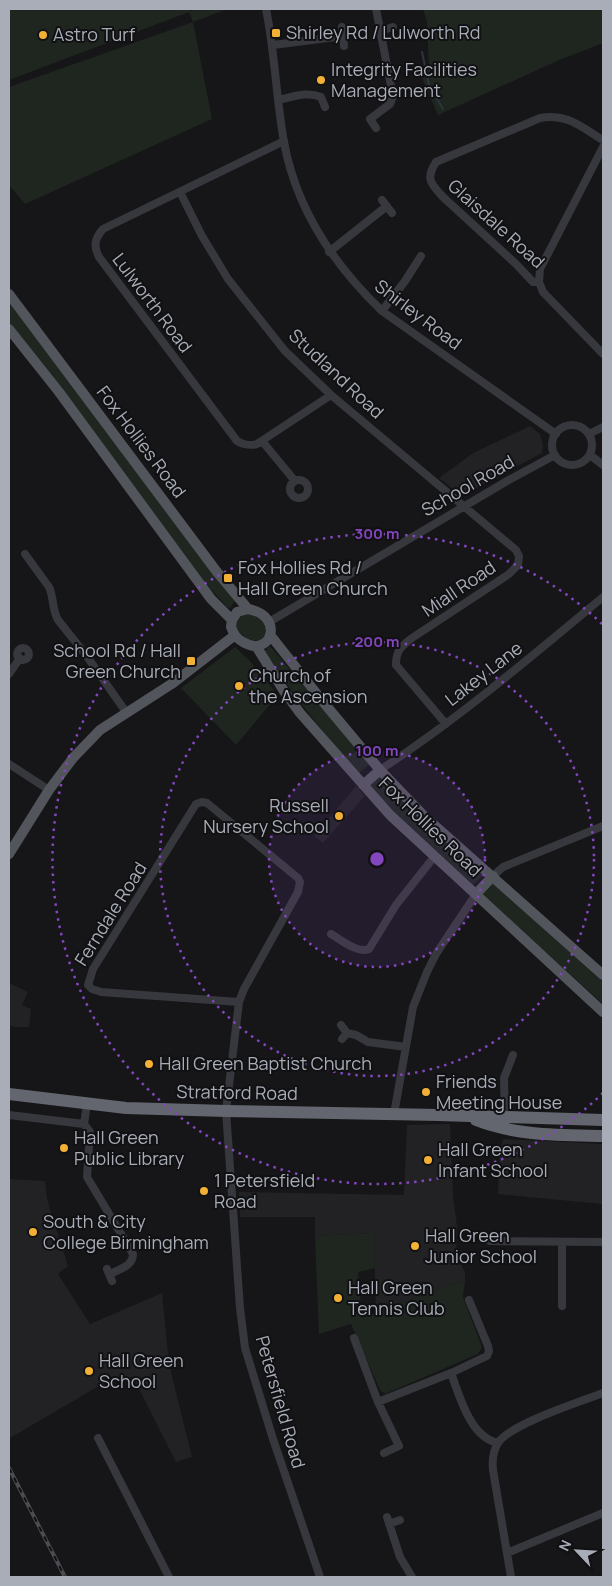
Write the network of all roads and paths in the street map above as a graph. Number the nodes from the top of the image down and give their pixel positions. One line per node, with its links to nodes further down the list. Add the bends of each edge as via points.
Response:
1 (266, 9): 7 (street, Shirley Road)
2 (376, 9): 5 (street)
3 (342, 27): 6 (street)
4 (393, 27): 5 (street)
5 (380, 31): 11 (street, via 393,96 390,104 370,119)
6 (343, 36): 7 (street); 8 (street)
7 (272, 45): 9 (street, Shirley Road)
8 (344, 46)
9 (278, 100): 10 (street, via 314,94 321,97); 13 (street, Shirley Road)
10 (325, 108)
11 (376, 128)
12 (603, 140): 19 (street, Glaisdale Road, via 566,118 540,118 436,162 431,169 432,185 533,282)
13 (284, 141): 15 (street, Lulworth Road); 17 (street, Shirley Road, via 299,194)
14 (603, 147): 19 (street, via 540,269)
15 (180, 192): 24 (street, Studland Road, via 228,279 285,351); 28 (street, Lulworth Road, via 104,229 96,239 96,251 237,440 246,445)
16 (392, 213): 17 (street, via 385,203)
17 (329, 252): 21 (street, Shirley Road)
18 (421, 256): 21 (street)
19 (539, 282): 23 (street, Glaisdale Road, via 543,292)
20 (9, 294): 36 (main road, Fox Hollies Road)
21 (382, 311): 26 (street, Shirley Road)
22 (9, 329): 37 (main road, Fox Hollies Road, via 211,598)
23 (603, 352)
24 (332, 395): 28 (street); 33 (street, Studland Road)
25 (603, 427): 27 (street)
26 (556, 434): 27 (street, via 564,427 576,426); 29 (street, via 552,444)
27 (589, 434): 30 (street)
28 (262, 441): 32 (street)
29 (555, 455): 30 (street, via 572,465 583,462); 33 (street, School Road)
30 (590, 455): 31 (street)
31 (603, 464)
32 (294, 482)
33 (464, 506): 38 (street, School Road); 45 (street, Miall Road, via 519,556 518,565 509,574 412,638 396,656 396,665)
34 (25, 554): 44 (street, via 52,592 58,620)
35 (603, 597): 45 (street, Lakey Lane)
36 (248, 609): 37 (main road, via 237,612); 38 (main road, via 262,614)
37 (232, 620): 39 (main road)
38 (269, 622): 40 (main road)
39 (235, 634): 41 (main road); 44 (main road, via 173,683)
40 (271, 636): 41 (main road); 47 (main road, Fox Hollies Road)
41 (256, 646): 48 (main road, Fox Hollies Road, via 300,713)
42 (20, 658): 43 (street)
43 (9, 674)
44 (126, 712): 49 (main road, via 100,730)
45 (446, 724): 47 (street, Lakey Lane)
46 (9, 764): 49 (street)
47 (380, 770): 48 (main road); 54 (main road, Fox Hollies Road, via 424,816)
48 (363, 785): 53 (main road, Fox Hollies Road)
49 (49, 790): 52 (main road)
50 (196, 804): 58 (street, Petersfield Road, via 208,803 300,882 298,892); 58 (street, Ferndale Road, via 93,969 88,984 102,992)
51 (603, 826): 54 (street, via 503,867)
52 (9, 854)
53 (434, 857): 55 (main road, Fox Hollies Road); 56 (street, via 396,904 369,949 360,950)
54 (493, 876): 55 (main road); 57 (main road, Fox Hollies Road)
55 (476, 894): 59 (main road, Fox Hollies Road); 61 (street, via 427,972 413,1007)
56 (331, 934)
57 (603, 975)
58 (239, 1002): 65 (street, Petersfield Road)
59 (603, 1012)
60 (341, 1025): 61 (street, via 344,1036 356,1035 368,1042)
61 (406, 1046): 67 (street)
62 (513, 1055): 69 (street, via 504,1078)
63 (9, 1094): 64 (highway, Stratford Road)
64 (87, 1104): 65 (highway, Stratford Road); 70 (street)
65 (226, 1111): 67 (highway, Stratford Road); 89 (street, Petersfield Road, via 245,1348)
66 (9, 1114): 70 (street)
67 (394, 1114): 69 (highway, Stratford Road, via 464,1116)
68 (603, 1120): 69 (highway, Stratford Road)
69 (505, 1123): 71 (highway, Stratford Road, via 527,1133)
70 (84, 1124): 75 (street, via 90,1132 87,1178 133,1254 131,1264)
71 (603, 1136)
72 (490, 1242): 73 (street)
73 (562, 1242): 74 (street); 77 (street)
74 (603, 1242)
75 (110, 1275)
76 (469, 1300): 79 (street, via 490,1358)
77 (562, 1306)
78 (354, 1338): 81 (street)
79 (451, 1373): 81 (street); 83 (street, via 471,1422 488,1441)
80 (603, 1393): 83 (street, via 524,1425)
81 (378, 1402): 84 (street, via 402,1445)
82 (98, 1438): 88 (street)
83 (498, 1444): 87 (street, via 492,1462)
84 (384, 1453)
85 (603, 1513): 87 (street)
86 (400, 1520): 90 (street, via 388,1521 400,1557)
87 (507, 1553): 91 (street)
88 (169, 1577)
89 (320, 1577)
90 (412, 1577)
91 (511, 1577)

